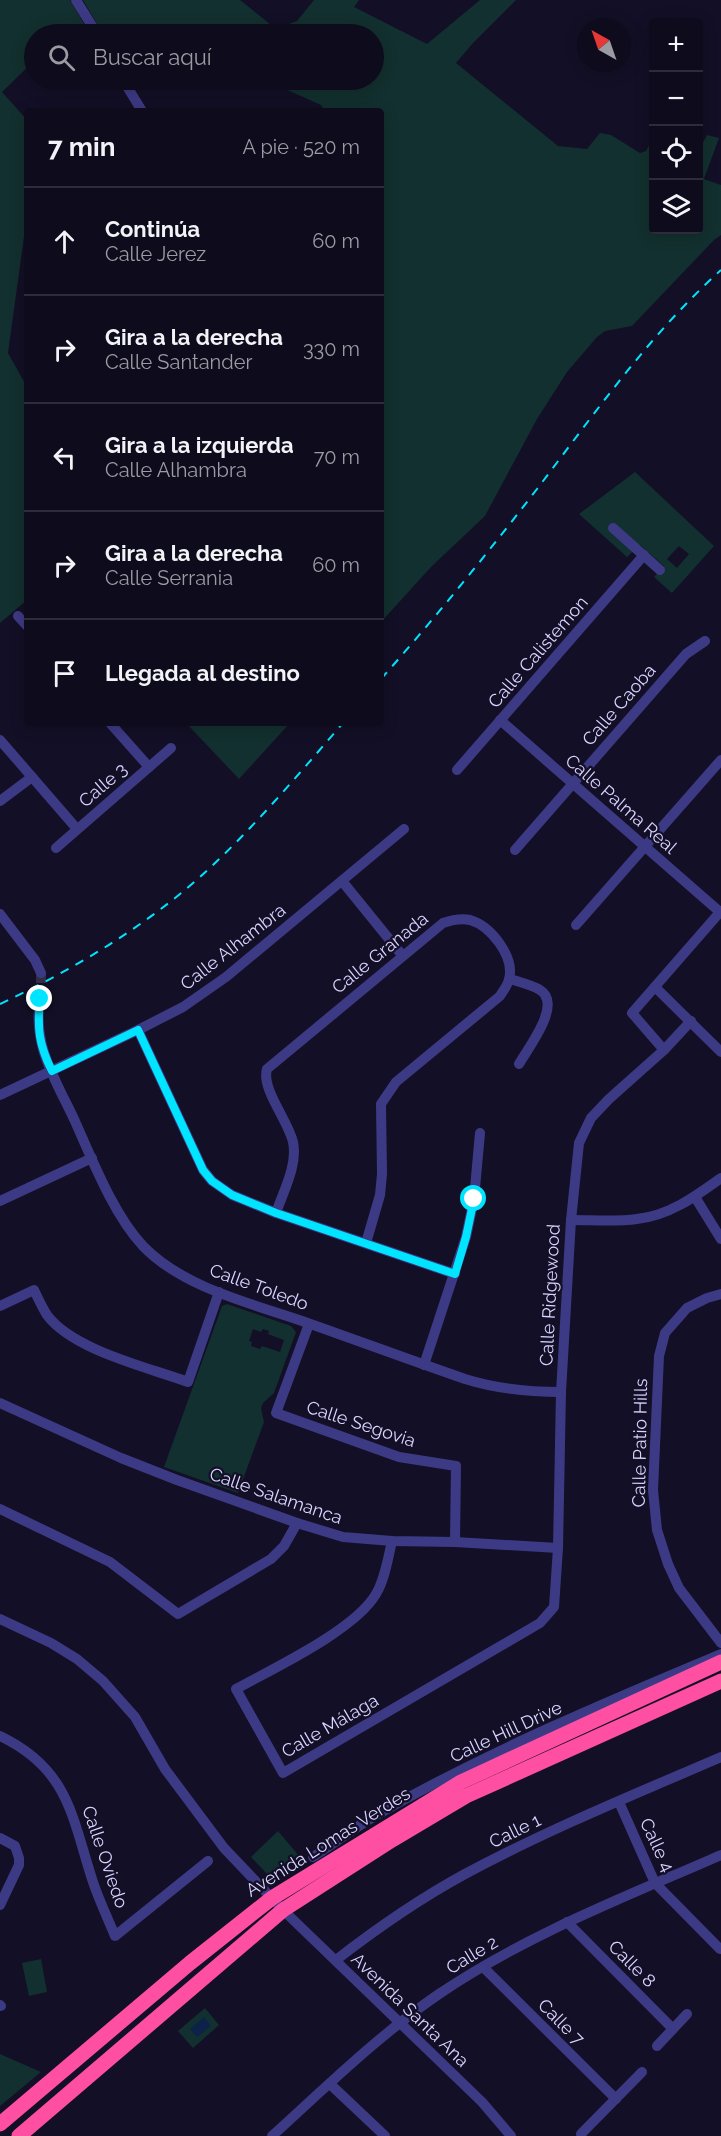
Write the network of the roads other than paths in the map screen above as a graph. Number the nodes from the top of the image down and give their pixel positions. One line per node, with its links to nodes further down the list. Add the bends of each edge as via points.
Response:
1 (76, 0): 2 (street)
2 (91, 24)
3 (129, 90): 4 (street)
4 (140, 108)
5 (613, 528): 6 (street)
6 (644, 555): 7 (street); 11 (street, Calle Calistemon)
7 (660, 570)
8 (18, 616): 9 (street)
9 (24, 623)
10 (705, 641): 19 (street, Calle Caoba, via 686,654)
11 (500, 720): 17 (street, Calle Calistemon); 19 (street, Calle Palma Real)
12 (113, 726): 16 (street)
13 (0, 740): 18 (street)
14 (171, 748): 16 (street, Calle 3)
15 (721, 760): 23 (street)
16 (149, 768): 21 (street, Calle 3)
17 (457, 771)
18 (32, 777): 20 (street); 21 (street)
19 (573, 784): 23 (street, Calle Palma Real); 25 (street, Calle Caoba)
20 (0, 801)
21 (77, 829): 24 (street, Calle 3)
22 (404, 829): 26 (street, Calle Alhambra)
23 (645, 847): 27 (street, Calle Palma Real); 29 (street)
24 (56, 848)
25 (515, 850)
26 (342, 881): 30 (street); 36 (street, Calle Alhambra, via 225,977)
27 (721, 912): 33 (street)
28 (0, 914): 31 (street)
29 (576, 925)
30 (402, 955): 32 (street, Calle Granada, via 442,923 468,920 486,929 503,948 510,965); 47 (street, Calle Granada, via 267,1069 267,1084 288,1127 294,1156)
31 (41, 973)
32 (510, 979): 39 (street, via 541,990 549,1007); 50 (street, via 500,996 396,1082 384,1098 380,1121 380,1196)
33 (655, 987): 35 (street); 37 (street, via 632,1013)
34 (41, 990): 40 (street, Calle Toledo, via 39,1036)
35 (690, 1021): 37 (street, Calle Ridgewood); 38 (street)
36 (138, 1030): 40 (street, Calle Alhambra); 47 (street, via 203,1170 232,1195)
37 (664, 1050): 48 (street, Calle Ridgewood, via 591,1118 579,1143)
38 (721, 1052)
39 (519, 1064)
40 (52, 1071): 41 (street, Calle Alhambra); 43 (street, Calle Toledo)
41 (0, 1095)
42 (480, 1133): 51 (street, via 474,1199)
43 (92, 1158): 46 (street); 52 (street, Calle Toledo, via 123,1220 145,1248 177,1274)
44 (721, 1178): 45 (street)
45 (695, 1197): 48 (street, via 638,1219); 49 (street)
46 (0, 1201)
47 (276, 1213): 50 (street)
48 (571, 1220): 57 (street, Calle Ridgewood)
49 (721, 1239)
50 (366, 1243): 51 (street)
51 (455, 1274): 56 (street)
52 (219, 1292): 54 (street, via 188,1382 86,1346 47,1315 34,1290); 55 (street, Calle Toledo)
53 (721, 1294): 65 (street, Calle Patio Hills, via 687,1308 665,1334 659,1356 653,1490 657,1530 668,1564 679,1588)
54 (0, 1306)
55 (309, 1324): 56 (street, Calle Toledo); 62 (street, Calle Segovia, via 276,1413 399,1457 456,1466)
56 (424, 1365): 57 (street, Calle Toledo, via 495,1388)
57 (561, 1392): 63 (street, Calle Ridgewood)
58 (0, 1403): 60 (street, Calle Salamanca, via 121,1458)
59 (0, 1509): 60 (street, via 110,1562 178,1614 271,1559)
60 (297, 1523): 61 (street, Calle Salamanca, via 343,1537)
61 (392, 1541): 62 (street, Calle Salamanca); 63 (street, Calle Málaga, via 377,1593 359,1615 341,1630 236,1689 283,1773 540,1623 554,1607)
62 (456, 1542): 63 (street, Calle Salamanca)
63 (558, 1548)
64 (0, 1619): 77 (street, Avenida Santa Ana, via 51,1643 103,1681 135,1717 165,1769 218,1840)
65 (721, 1643)
66 (721, 1654): 74 (street, Calle Hill Drive, via 459,1771 380,1813)
67 (721, 1662): 77 (highway, Avenida Lomas Verdes, via 461,1782)
68 (721, 1681): 79 (highway, Avenida Lomas Verdes, via 465,1796)
69 (0, 1736): 75 (street, Calle Oviedo, via 30,1755 61,1788 116,1936)
70 (721, 1757): 71 (street, Calle 1)
71 (619, 1802): 76 (street, Calle 4); 82 (street, Calle 1, via 463,1875)
72 (0, 1838): 78 (street, via 15,1846 19,1858)
73 (721, 1855): 76 (street, Calle 2)
74 (314, 1857)
75 (208, 1861)
76 (655, 1884): 80 (street, Calle 2); 81 (street, Calle 4)
77 (272, 1898): 79 (street, Avenida Santa Ana); 91 (highway, Avenida Lomas Verdes)
78 (0, 1905)
79 (284, 1910): 82 (street, Avenida Santa Ana); 93 (highway, Avenida Lomas Verdes)
80 (567, 1922): 83 (street, Calle 2); 86 (street, Calle 8)
81 (720, 1950)
82 (336, 1960): 85 (street, Avenida Santa Ana)
83 (484, 1968): 85 (street, Calle 2); 90 (street, Calle 7)
84 (687, 2014): 86 (street)
85 (400, 2023): 89 (street, Calle 2); 96 (street, Avenida Santa Ana)
86 (673, 2029): 87 (street)
87 (657, 2046)
88 (642, 2072): 90 (street)
89 (330, 2084): 94 (street, Calle 2); 95 (street)
90 (616, 2099): 92 (street)
91 (0, 2124)
92 (581, 2134)
93 (19, 2136)
94 (272, 2136)
95 (385, 2136)
96 (511, 2136)

